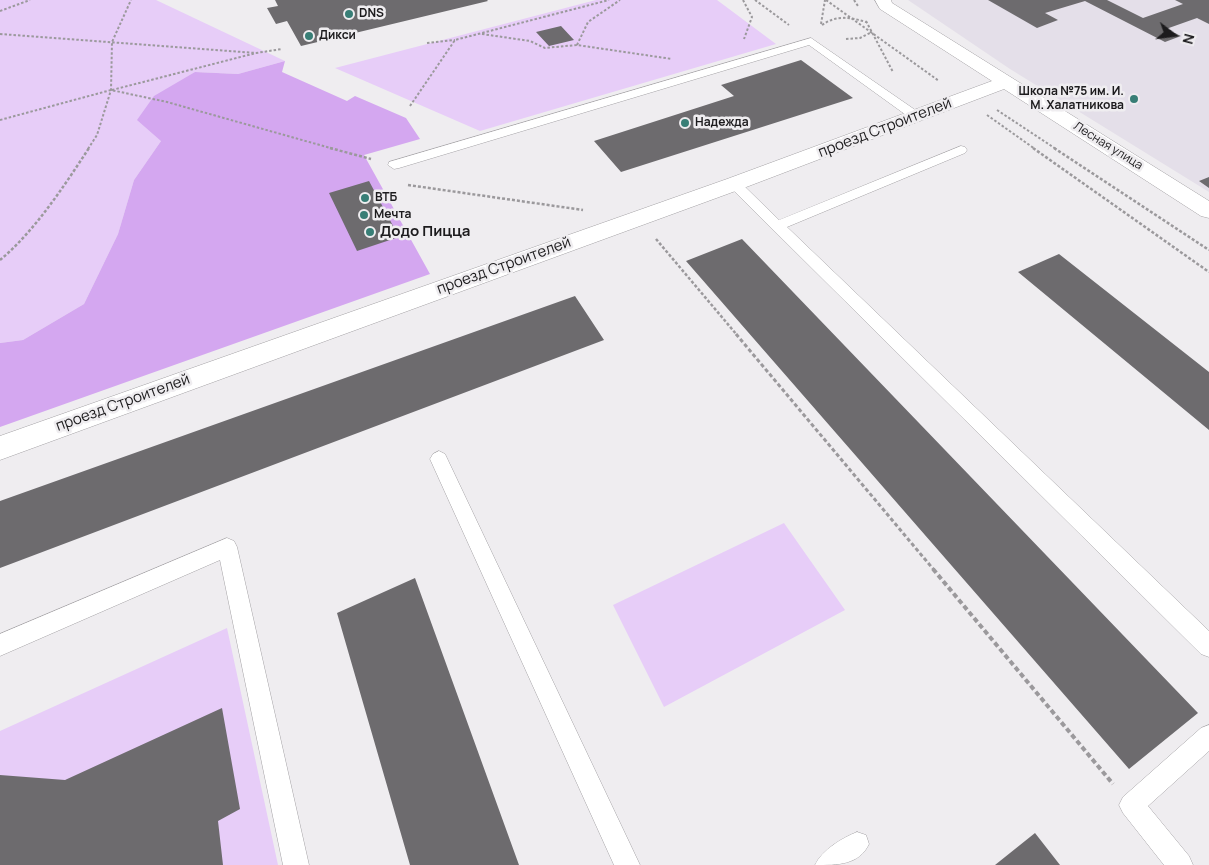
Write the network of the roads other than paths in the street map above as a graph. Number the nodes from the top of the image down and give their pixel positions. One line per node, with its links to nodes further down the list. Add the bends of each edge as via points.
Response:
1 (884, 0): 2 (street, Лесная улица, via 886,6)
2 (1008, 82): 3 (street, проезд Строителей); 7 (street, Лесная улица)
3 (917, 117): 5 (lane, via 811,41); 6 (street, проезд Строителей)
4 (961, 150): 8 (lane)
5 (394, 165)
6 (734, 184): 8 (lane); 9 (street, проезд Строителей)
7 (1209, 211)
8 (777, 226): 12 (lane)
9 (0, 448)
10 (439, 459): 16 (lane)
11 (0, 645): 15 (lane, via 227,546)
12 (1209, 646)
13 (1209, 736): 18 (lane, via 1131,805)
14 (857, 844): 17 (lane)
15 (296, 865)
16 (627, 865)
17 (828, 865)
18 (1180, 865)

